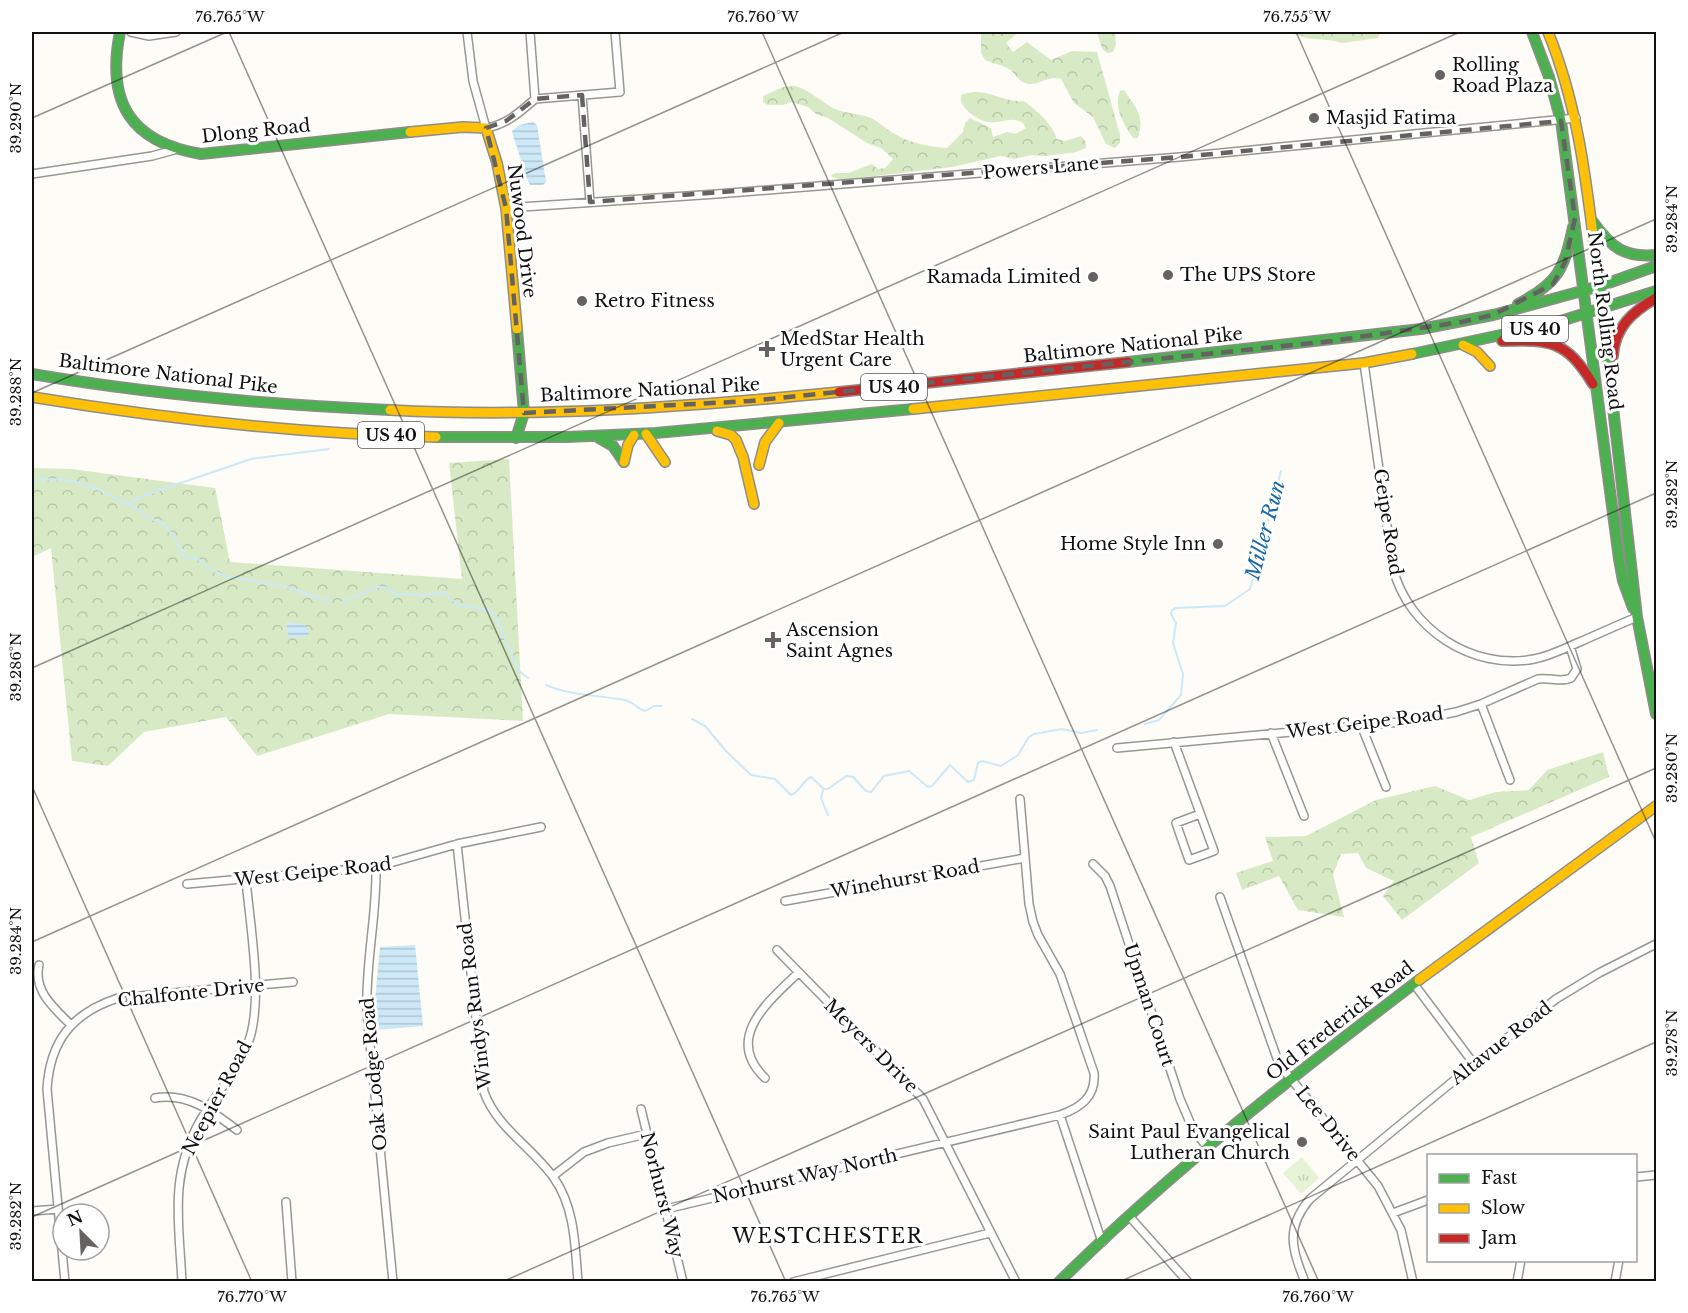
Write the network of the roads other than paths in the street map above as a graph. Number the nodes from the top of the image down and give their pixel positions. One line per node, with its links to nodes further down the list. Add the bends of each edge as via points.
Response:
1 (120, 32): 14 (main road, Dlong Road, via 114,73 124,108 140,129)
2 (131, 32): 3 (street, via 149,36)
3 (176, 32)
4 (467, 32): 13 (street, Nuwood Drive, via 473,81)
5 (530, 32): 10 (street)
6 (615, 32): 9 (street, via 620,92)
7 (1532, 32): 12 (main road, North Rolling Road, via 1550,76)
8 (1548, 32): 11 (main road, North Rolling Road)
9 (582, 95): 10 (street); 16 (street)
10 (535, 99): 13 (street, via 506,122)
11 (1576, 118): 12 (street, Powers Lane); 19 (main road, North Rolling Road)
12 (1561, 121): 16 (street, Powers Lane, via 1180,157); 18 (main road, North Rolling Road)
13 (486, 128): 14 (main road, Dlong Road, via 201,154); 17 (main road, Nuwood Drive)
14 (174, 150): 15 (street)
15 (32, 174)
16 (590, 202): 17 (street, Powers Lane)
17 (506, 208): 37 (main road, Nuwood Drive)
18 (1575, 218): 23 (main road, North Rolling Road); 28 (main road, via 1564,262 1553,284)
19 (1591, 218): 20 (main road, via 1605,240 1615,247 1635,256); 22 (main road, North Rolling Road)
20 (1656, 255)
21 (1656, 266): 22 (main road, Baltimore National Pike / US 40)
22 (1600, 286): 23 (main road, Baltimore National Pike / US 40); 26 (main road, North Rolling Road)
23 (1585, 291): 27 (main road, North Rolling Road); 28 (main road, Baltimore National Pike / US 40)
24 (1656, 291): 26 (main road, US 40)
25 (1656, 298): 35 (main road, via 1631,314 1617,331 1612,352)
26 (1602, 309): 27 (main road, US 40); 35 (main road, North Rolling Road)
27 (1588, 313): 29 (main road, US 40); 34 (main road, North Rolling Road)
28 (1493, 315): 37 (main road, Baltimore National Pike / US 40, via 1332,341 750,402)
29 (1481, 342): 30 (main road, US 40); 34 (main road, via 1532,340 1559,345 1579,360)
30 (1463, 345): 31 (main road, US 40); 32 (main road, via 1477,352)
31 (1364, 363): 38 (main road, US 40); 48 (street, Geipe Road, via 1393,568 1415,613 1448,642 1488,658 1535,659)
32 (1490, 366)
33 (32, 374): 37 (main road, Baltimore National Pike / US 40, via 270,403)
34 (1596, 388): 47 (main road, North Rolling Road, via 1623,581)
35 (1612, 395): 47 (main road, North Rolling Road)
36 (32, 397): 43 (main road, US 40, via 256,427 346,434)
37 (524, 413): 43 (main road, Nuwood Drive)
38 (779, 423): 39 (main road, US 40); 45 (main road, via 763,444)
39 (696, 431): 40 (main road, US 40); 46 (main road, via 726,432 739,445)
40 (646, 434): 41 (main road, US 40); 44 (main road)
41 (634, 435): 42 (main road, US 40); 42 (main road, via 624,462 613,446)
42 (595, 436): 43 (main road, US 40)
43 (516, 438)
44 (665, 462)
45 (759, 465)
46 (753, 504)
47 (1637, 617): 48 (street, Geipe Road); 50 (main road, North Rolling Road)
48 (1570, 646): 49 (street, West Geipe Road, via 1577,669 1571,678 1538,679)
49 (1481, 704): 51 (street, West Geipe Road, via 1411,721); 55 (street)
50 (1656, 714)
51 (1361, 726): 52 (street, West Geipe Road); 56 (street)
52 (1271, 733): 53 (street, West Geipe Road); 60 (street)
53 (1174, 742): 54 (street, West Geipe Road); 59 (street)
54 (1117, 748)
55 (1510, 780)
56 (1386, 787)
57 (1020, 799): 63 (street)
58 (1656, 806): 75 (main road, Old Frederick Road)
59 (1200, 814): 59 (street, via 1214,851 1189,860 1176,823)
60 (1304, 816)
61 (542, 828): 62 (street, West Geipe Road)
62 (457, 844): 65 (street, West Geipe Road); 91 (street, Windys Run Road, via 484,1092 500,1120)
63 (1025, 858): 69 (street, Winehurst Road); 84 (street, via 1033,922 1060,974 1094,1073 1092,1089 1084,1103)
64 (1093, 864): 88 (street, Upman Court, via 1110,886 1180,1100)
65 (376, 867): 66 (street, West Geipe Road); 109 (street, Oak Lodge Road, via 376,905 366,989)
66 (246, 880): 67 (street, West Geipe Road); 76 (street, Neepier Road)
67 (188, 884)
68 (1220, 897): 80 (street, Lee Drive, via 1279,1064)
69 (785, 901)
70 (1656, 944): 78 (street, Altavue Road, via 1579,984)
71 (777, 950): 73 (street, Meyers Drive)
72 (39, 965): 77 (street, via 38,984)
73 (798, 973): 79 (street, via 762,1009 750,1028 751,1057); 87 (street, Meyers Drive, via 923,1099)
74 (293, 982): 76 (street, Chalfonte Drive)
75 (1414, 984): 78 (street); 80 (main road, Old Frederick Road)
76 (255, 986): 77 (street, Chalfonte Drive, via 118,998 95,1007); 82 (street, Neepier Road, via 250,1037)
77 (71, 1025): 94 (street, Chalfonte Drive, via 52,1057 47,1080)
78 (1474, 1064): 89 (street, Altavue Road)
79 (765, 1078)
80 (1291, 1078): 88 (main road, Old Frederick Road); 89 (street, Lee Drive)
81 (155, 1098): 82 (street, via 178,1097)
82 (208, 1109): 85 (street); 107 (street, Neepier Road, via 185,1153 180,1172)
83 (641, 1109): 86 (street, Norhurst Way)
84 (1060, 1116): 87 (street, Norhurst Way North); 102 (street)
85 (237, 1130)
86 (646, 1134): 91 (street, via 584,1152); 96 (street, Norhurst Way)
87 (945, 1143): 96 (street, Norhurst Way North); 101 (street, Meyers Drive)
88 (1206, 1146): 100 (main road, Old Frederick Road)
89 (1358, 1160): 99 (street, Lee Drive); 116 (street, Altavue Road, via 1310,1199 1296,1220 1294,1251)
90 (1656, 1175): 92 (street)
91 (553, 1176): 110 (street, Windys Run Road, via 571,1216)
92 (1637, 1177)
93 (1427, 1200): 99 (street)
94 (57, 1202)
95 (286, 1202): 108 (street)
96 (666, 1209): 111 (street, Norhurst Way)
97 (51, 1210): 98 (street)
98 (32, 1211)
99 (1393, 1213): 117 (street, Lee Drive)
100 (1129, 1216): 102 (main road, Old Frederick Road); 115 (street)
101 (990, 1233): 112 (street); 113 (street, Meyers Drive)
102 (1102, 1242): 114 (main road, Old Frederick Road)
103 (63, 1262): 106 (street, Chalfonte Drive)
104 (1521, 1262): 118 (street)
105 (1619, 1262): 119 (street)
106 (65, 1281)
107 (182, 1281)
108 (292, 1281)
109 (393, 1281)
110 (578, 1281)
111 (683, 1281)
112 (793, 1281)
113 (1016, 1281)
114 (1059, 1281)
115 (1188, 1281)
116 (1305, 1281)
117 (1413, 1281)
118 (1517, 1281)
119 (1615, 1281)

